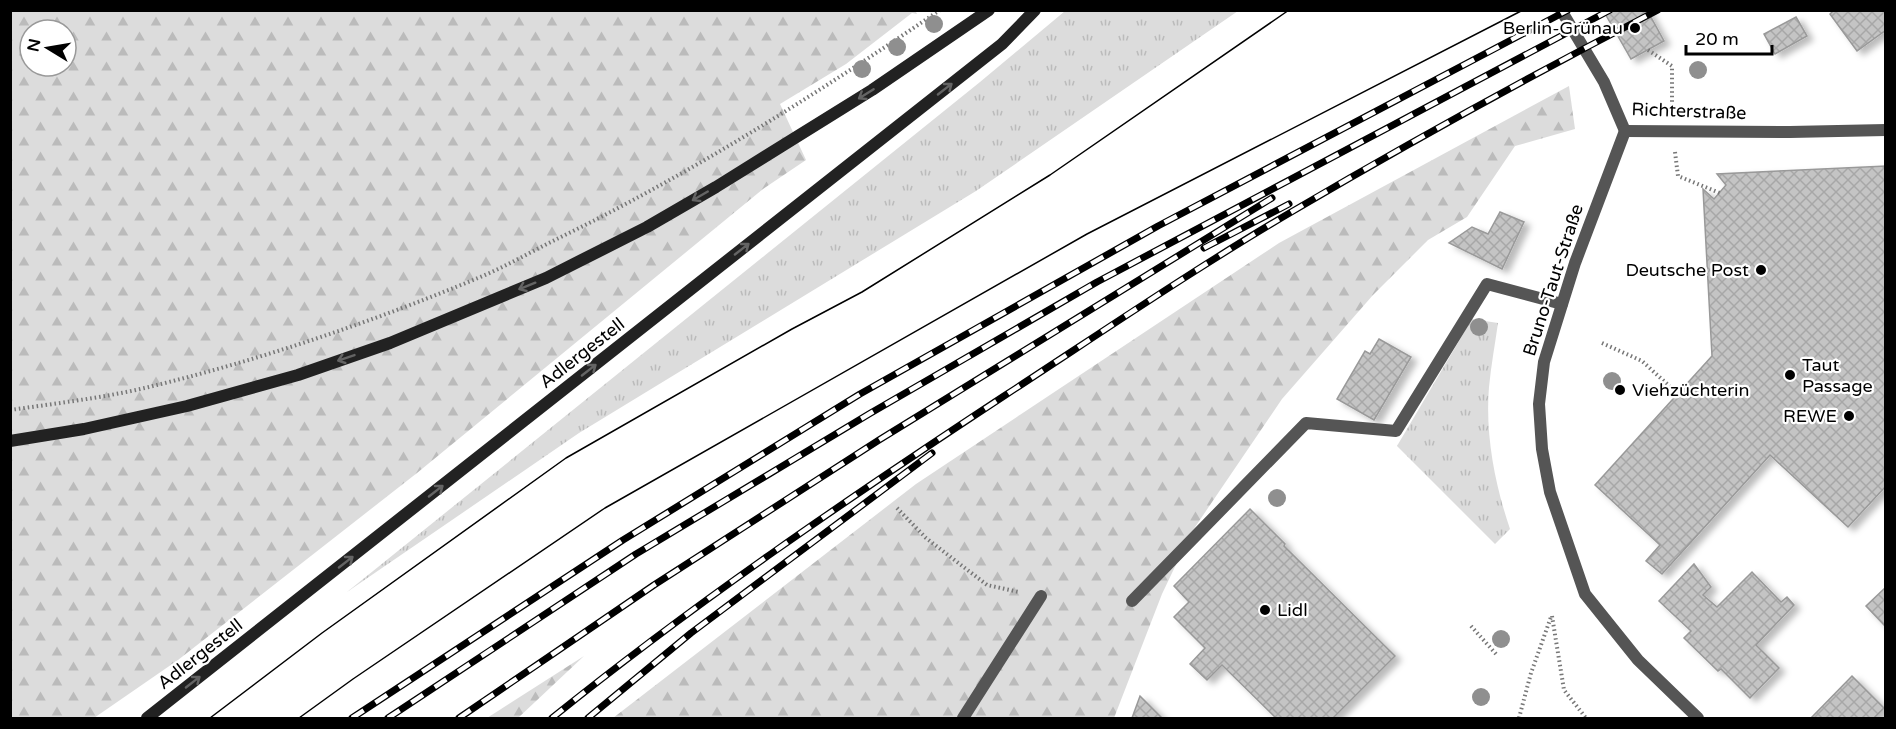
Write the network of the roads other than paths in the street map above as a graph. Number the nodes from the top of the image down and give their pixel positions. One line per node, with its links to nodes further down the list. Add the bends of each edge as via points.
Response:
1 (989, 10): 7 (main road, one-way to 7, via 872,90 716,187 546,279 390,343 298,375 187,406)
2 (1035, 10): 10 (main road, Adlergestell, one-way to 2, via 1002,44)
3 (1562, 10): 5 (street, Richterstraße, via 1604,82)
4 (1886, 130): 5 (street, Richterstraße)
5 (1625, 131): 6 (street, Bruno-Taut-Straße)
6 (1562, 304): 9 (street, via 1486,284 1396,431 1306,423); 12 (street, Bruno-Taut-Straße, via 1544,362 1539,404 1542,449 1561,529 1585,594 1638,660)
7 (10, 441)
8 (1041, 596): 11 (street)
9 (1132, 601)
10 (147, 718)
11 (963, 718)
12 (1698, 718)

